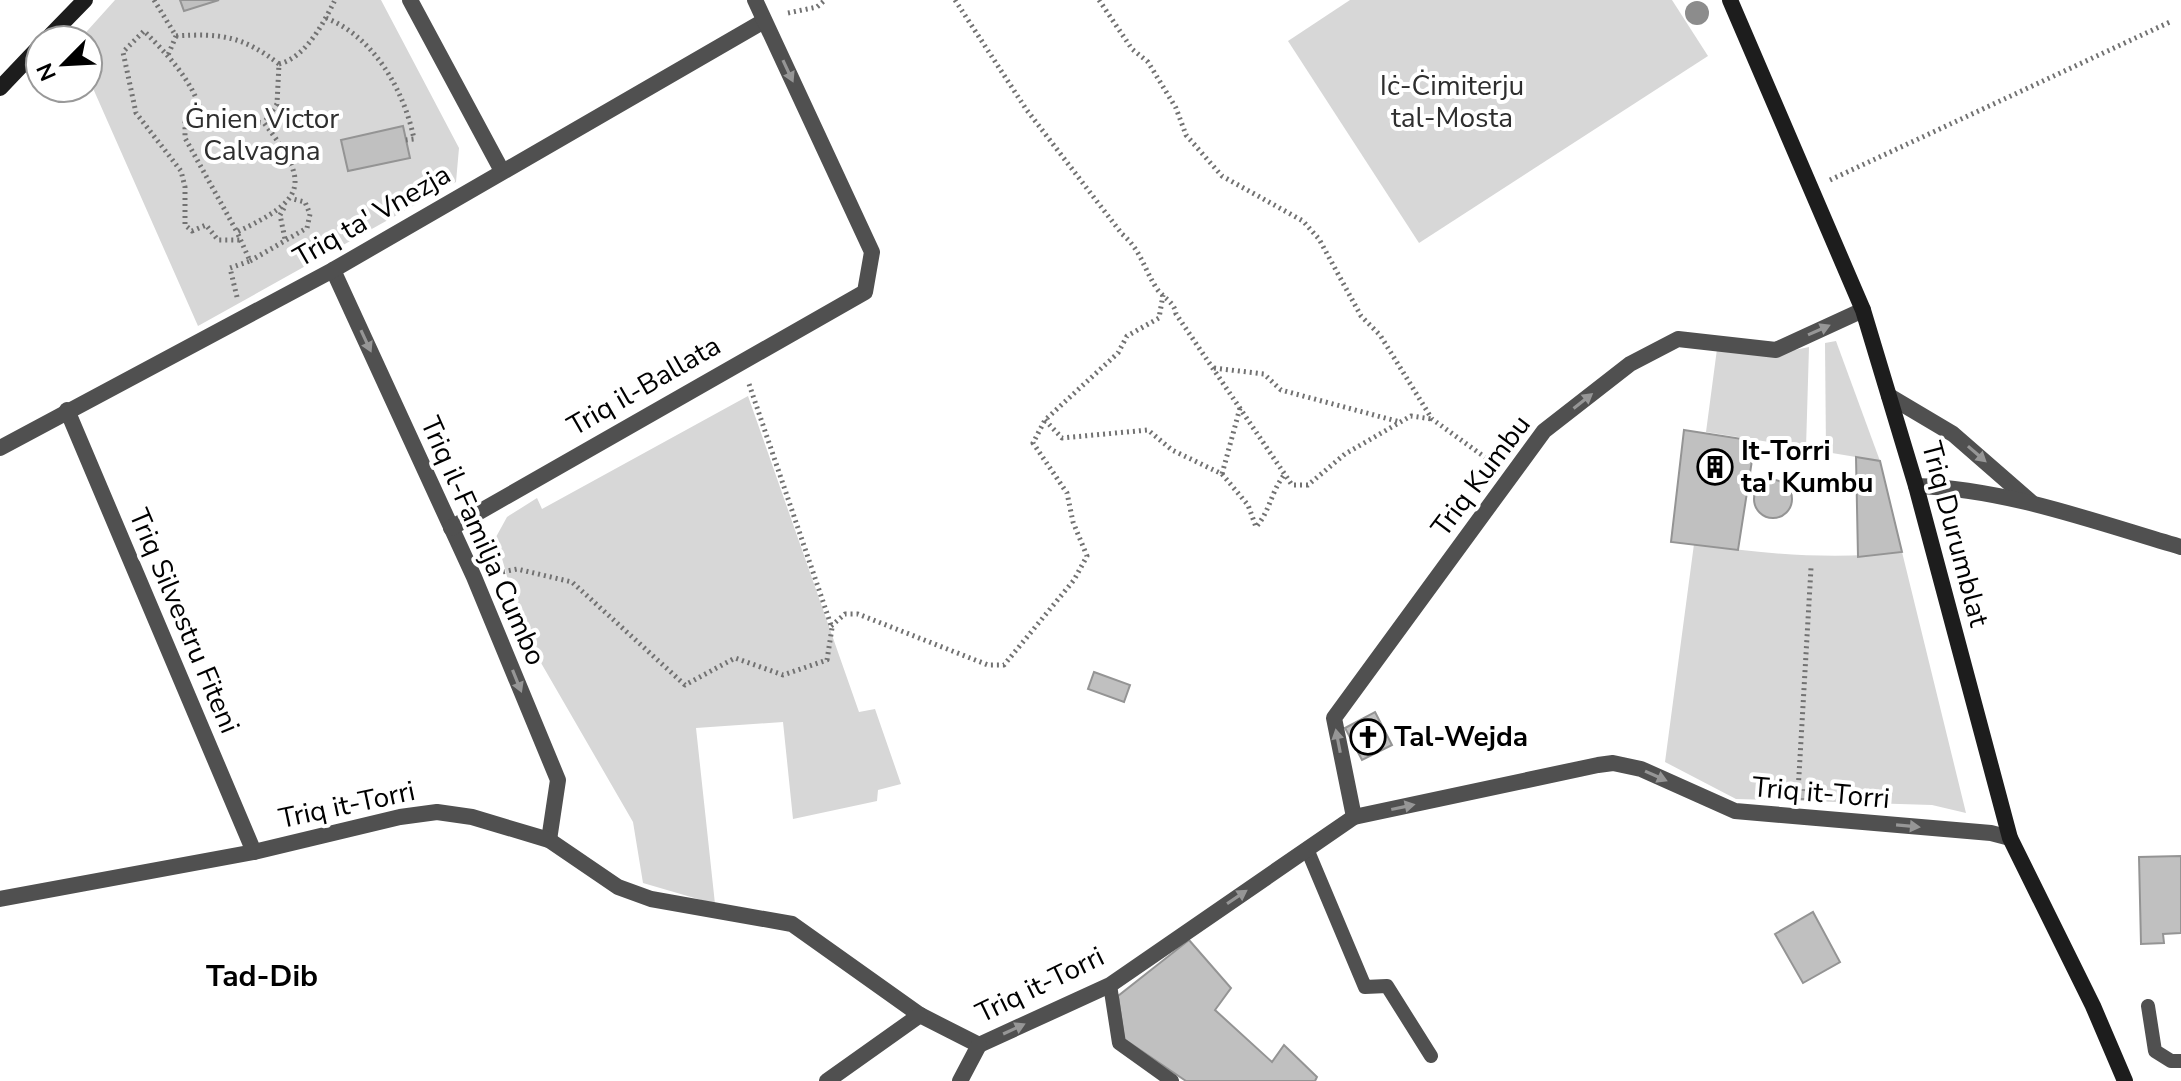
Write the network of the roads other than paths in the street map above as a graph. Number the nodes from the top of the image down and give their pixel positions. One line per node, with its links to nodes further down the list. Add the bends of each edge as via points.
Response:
1 (410, 0): 9 (street)
2 (755, 0): 5 (street)
3 (1730, 0): 11 (street, Triq Durumblat)
4 (75, 3): 6 (street)
5 (764, 21): 9 (street, Triq ta' Vnezja); 17 (street, Triq il-Ballata, one-way to 17, via 872,252 865,292)
6 (59, 24)
7 (24, 63): 8 (street)
8 (0, 88)
9 (502, 171): 10 (street, Triq ta' Vnezja)
10 (333, 270): 13 (street, Triq ta' Vnezja); 17 (street, Triq il-Familja Cumbo, one-way to 17)
11 (1863, 310): 12 (street, Triq Durumblat); 19 (street, Triq Kumbu, one-way to 11, via 1334,718 1544,431 1630,364 1678,339 1776,350)
12 (1889, 396): 15 (street, Triq Durumblat); 16 (street, one-way to 16, via 1953,434)
13 (67, 410): 14 (street, Triq ta' Vnezja); 23 (street, Triq Silvestru Fiteni)
14 (0, 448)
15 (1916, 486): 16 (street, via 1951,487); 20 (street, Triq Durumblat)
16 (2033, 504): 18 (street)
17 (451, 528): 21 (street, Triq il-Familja Cumbo, one-way to 21, via 558,780)
18 (2181, 547)
19 (1354, 817): 20 (street, Triq it-Torri, one-way to 20, via 1613,763 1641,769 1735,811); 22 (street, Triq it-Torri)
20 (2010, 838): 34 (street, Triq Durumblat)
21 (549, 840): 23 (street, Triq it-Torri, via 437,812); 27 (street, Triq it-Torri, via 618,887 651,899 792,924)
22 (1307, 849): 25 (street, Triq it-Torri, one-way to 22); 29 (lane, via 1365,987 1387,986)
23 (254, 852): 24 (street, Triq it-Torri)
24 (0, 899)
25 (1110, 985): 28 (street, Triq it-Torri, one-way to 25); 33 (lane, via 1119,1043)
26 (2148, 1006): 30 (lane, via 2155,1051)
27 (920, 1015): 28 (street, Triq it-Torri); 31 (street)
28 (979, 1045): 32 (street)
29 (1431, 1056)
30 (2181, 1061)
31 (827, 1081)
32 (960, 1081)
33 (1172, 1081)
34 (2125, 1081)

